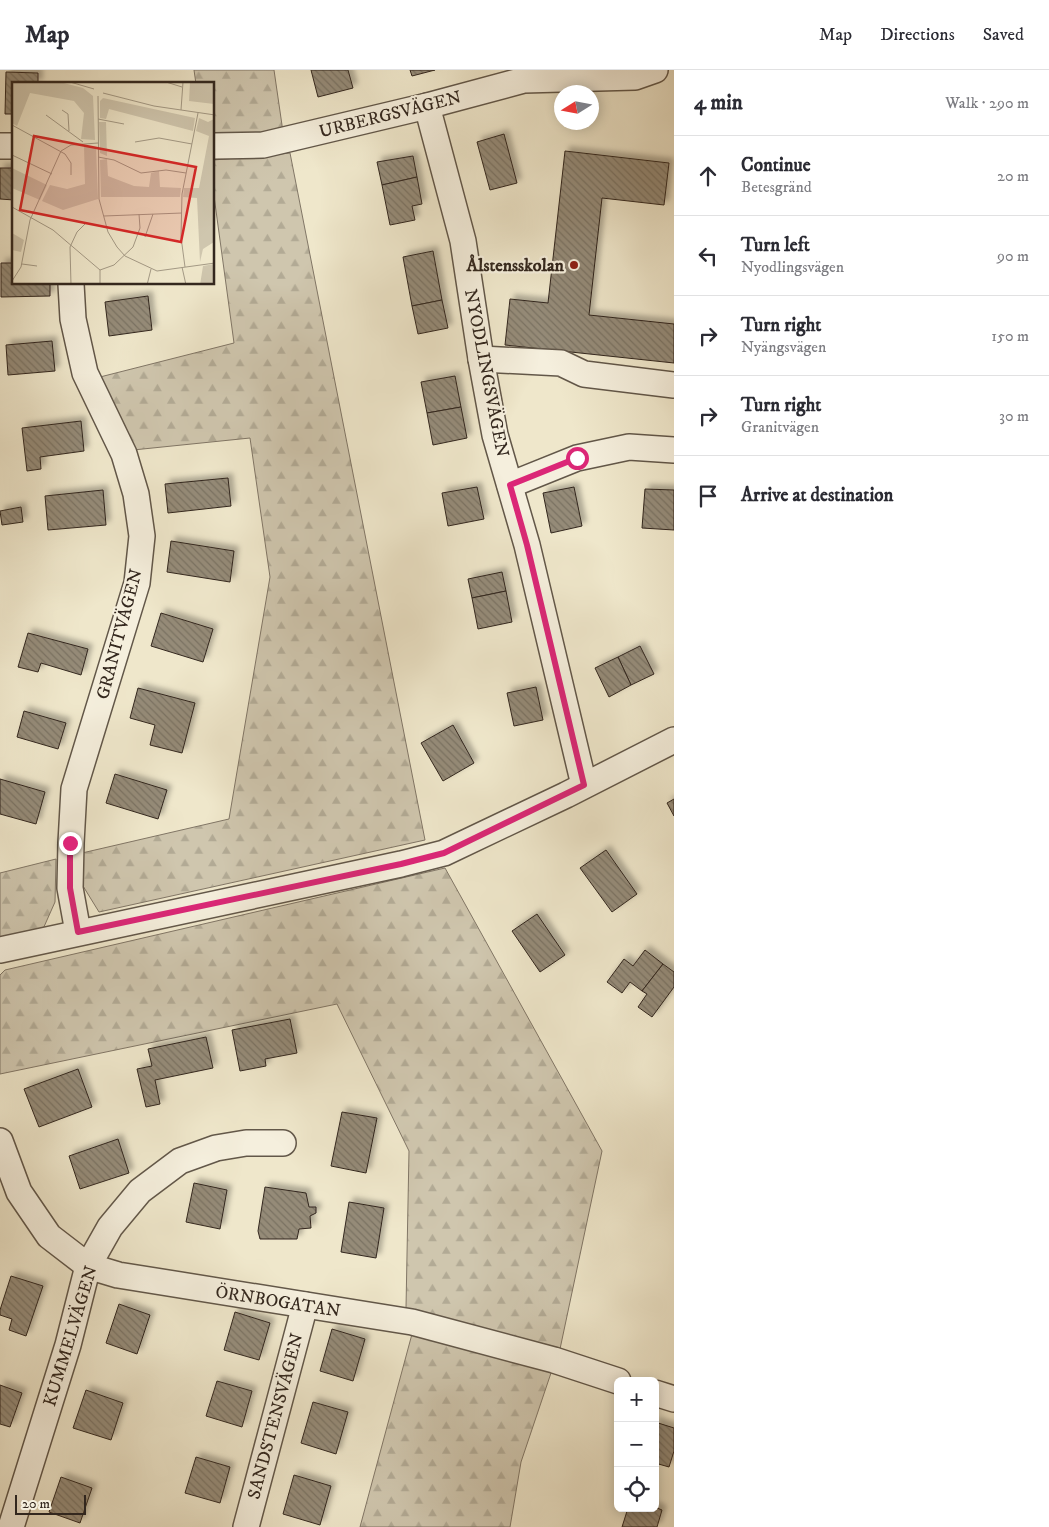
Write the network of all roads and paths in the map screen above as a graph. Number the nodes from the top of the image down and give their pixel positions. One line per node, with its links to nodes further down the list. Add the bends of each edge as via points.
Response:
1 (655, 70): 2 (street, URBERGSVÄGEN, via 635,77 524,80)
2 (427, 106): 3 (street, URBERGSVÄGEN, via 263,145); 5 (street, NYODLINGSVÄGEN, via 463,241)
3 (215, 146)
4 (71, 285): 11 (street, GRANITVÄGEN, via 73,319 85,373 124,454 136,494 142,536 137,583 74,789 70,888)
5 (481, 359): 6 (street, via 561,363 584,374); 8 (street, NYODLINGSVÄGEN, via 495,435)
6 (674, 385)
7 (674, 450): 8 (street, via 630,447 577,458)
8 (510, 485): 10 (street, NYODLINGSVÄGEN)
9 (674, 740): 10 (street)
10 (584, 785): 11 (street, via 444,853)
11 (78, 932): 12 (street)
12 (0, 950)
13 (0, 1141): 15 (street, ÖRNBOGATAN, via 19,1192 49,1236)
14 (283, 1143): 15 (street, KUMMELVÄGEN, via 246,1143 216,1148 180,1161 140,1191 110,1227)
15 (88, 1266): 16 (street, ÖRNBOGATAN, via 118,1275); 20 (street, KUMMELVÄGEN, via 68,1345)
16 (305, 1305): 17 (street, ÖRNBOGATAN, via 412,1322); 21 (street, SANDSTENSVÄGEN)
17 (614, 1380)
18 (659, 1394): 19 (street)
19 (674, 1399)
20 (11, 1527)
21 (246, 1527)

